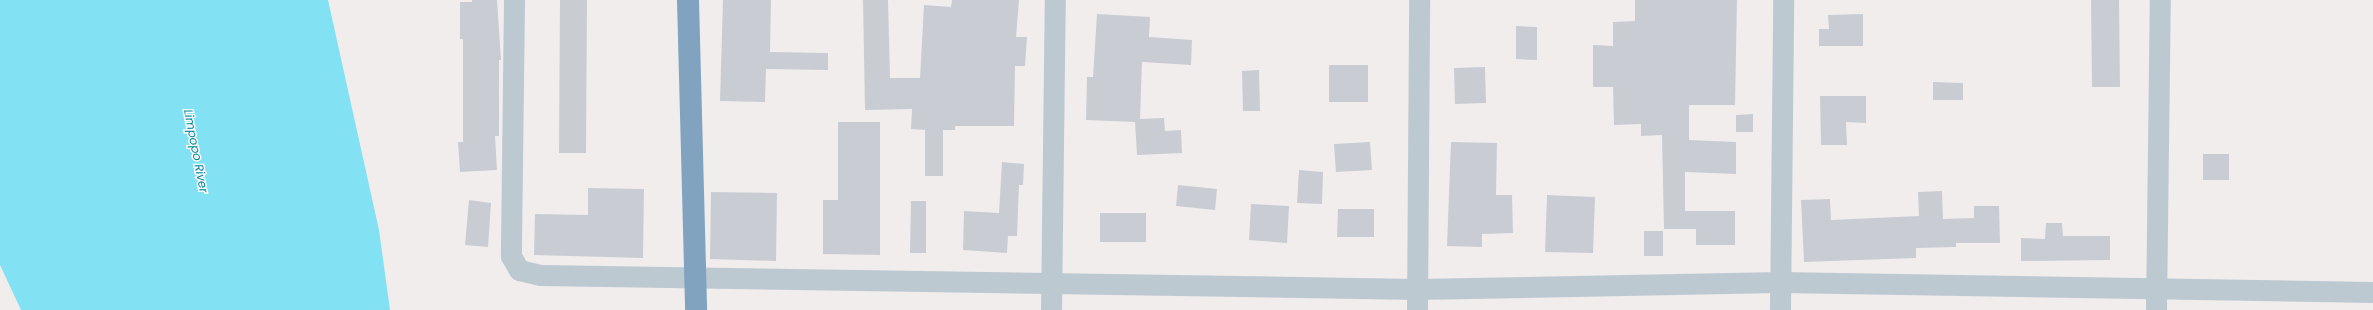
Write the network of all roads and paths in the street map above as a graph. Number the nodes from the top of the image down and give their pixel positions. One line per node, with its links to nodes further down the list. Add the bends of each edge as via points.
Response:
1 (514, 0): 7 (street, via 511,256 519,270 540,276)
2 (688, 0): 7 (highway)
3 (1054, 0): 9 (street)
4 (1419, 0): 10 (street)
5 (1783, 0): 8 (street)
6 (2160, 0): 11 (street)
7 (696, 279): 9 (street); 13 (highway)
8 (1780, 282): 10 (street); 11 (street); 16 (street)
9 (1051, 283): 10 (street); 14 (street)
10 (1417, 289): 15 (street)
11 (2156, 289): 12 (street); 17 (street)
12 (2373, 292)
13 (696, 310)
14 (1051, 310)
15 (1417, 310)
16 (1780, 310)
17 (2156, 310)

